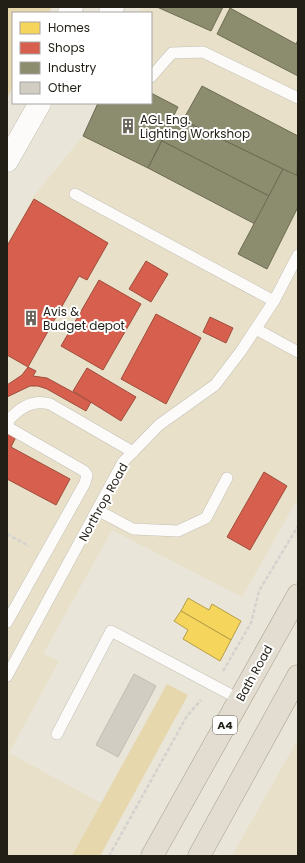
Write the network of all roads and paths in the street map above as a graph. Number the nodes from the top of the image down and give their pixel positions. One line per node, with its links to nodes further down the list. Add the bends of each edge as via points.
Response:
1 (152, 76): 2 (lane, via 172,53 203,52)
2 (298, 98)
3 (39, 104): 4 (street)
4 (7, 161)
5 (76, 194): 7 (lane)
6 (298, 255): 7 (lane, Northrop Road)
7 (274, 301): 8 (lane, Northrop Road)
8 (256, 329): 9 (lane); 10 (lane, Northrop Road, via 215,386 158,425)
9 (298, 352)
10 (133, 452): 12 (lane, Northrop Road, via 123,462); 16 (lane, via 50,404 40,401 30,403 8,421 10,428 87,475 85,483)
11 (227, 478): 12 (lane, via 206,518 178,531 133,529)
12 (97, 510): 17 (lane, Northrop Road)
13 (7, 534): 14 (path)
14 (35, 549)
15 (298, 595): 19 (highway, Bath Road / A4)
16 (7, 622)
17 (7, 676)
18 (298, 676): 22 (highway)
19 (239, 699): 20 (lane, via 111,631); 21 (highway, Bath Road / A4)
20 (57, 734)
21 (152, 856)
22 (199, 856)

